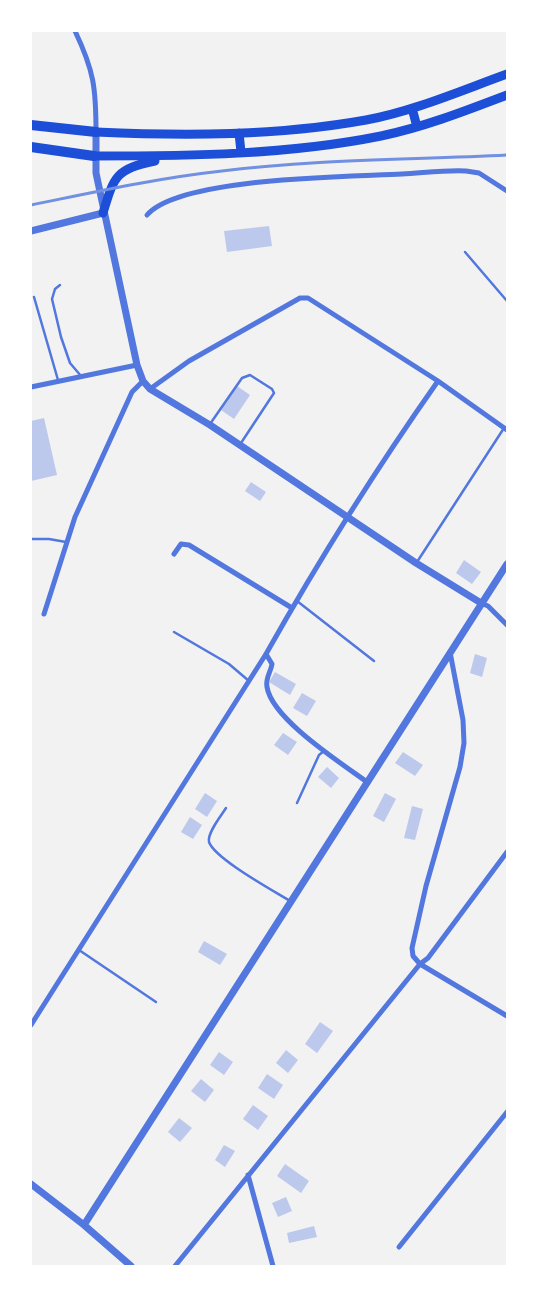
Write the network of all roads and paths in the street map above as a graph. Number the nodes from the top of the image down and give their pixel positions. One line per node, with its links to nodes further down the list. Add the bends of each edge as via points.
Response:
1 (76, 31): 7 (street, via 92,68)
2 (507, 74): 4 (highway)
3 (507, 96): 6 (highway)
4 (412, 108): 6 (highway); 8 (highway, via 327,126)
5 (31, 125): 7 (highway)
6 (417, 127): 10 (highway, via 348,142)
7 (96, 132): 8 (highway); 11 (street)
8 (239, 133): 10 (highway)
9 (31, 147): 11 (highway)
10 (241, 152): 12 (highway)
11 (94, 156): 12 (highway); 14 (street)
12 (178, 156): 14 (highway, via 134,165 120,172 112,183)
13 (507, 191): 15 (street, via 479,174 466,171 308,178 252,183 198,193 160,203)
14 (103, 213): 16 (street); 21 (street)
15 (147, 215)
16 (31, 231)
17 (465, 252): 20 (lane)
18 (60, 285): 22 (lane, via 52,299 61,337 70,363)
19 (34, 297): 25 (lane)
20 (507, 301)
21 (136, 365): 22 (street); 23 (street)
22 (83, 377): 25 (street)
23 (143, 381): 27 (street); 33 (street, via 129,397)
24 (438, 381): 27 (street, via 303,297 189,361); 29 (street); 31 (street, via 392,446)
25 (59, 382): 26 (street)
26 (33, 385)
27 (150, 388): 28 (street)
28 (210, 425): 30 (street); 30 (lane, via 242,378 250,375 272,389 273,396)
29 (506, 429): 35 (lane)
30 (240, 444): 31 (street)
31 (348, 518): 35 (street); 37 (street)
32 (31, 538): 33 (lane)
33 (66, 542): 40 (street)
34 (174, 554): 39 (street, via 182,544 189,545)
35 (416, 563): 38 (street)
36 (507, 564): 38 (street)
37 (296, 600): 39 (street); 45 (lane)
38 (481, 603): 41 (street); 43 (street)
39 (292, 608): 44 (street)
40 (44, 614)
41 (507, 625)
42 (174, 632): 46 (lane, via 215,655)
43 (450, 652): 48 (street); 54 (street, via 463,720 464,743 413,938 413,956)
44 (266, 654): 46 (street); 47 (street, via 272,664 266,681 267,689 278,711)
45 (374, 661)
46 (249, 681): 53 (street)
47 (324, 751): 48 (street); 49 (lane, via 319,755)
48 (367, 782): 52 (street)
49 (297, 803)
50 (226, 808): 52 (lane, via 210,836 211,845 229,863)
51 (507, 852): 54 (street, via 454,925)
52 (292, 902): 61 (street)
53 (78, 950): 55 (lane); 57 (street)
54 (420, 964): 56 (street); 59 (street)
55 (156, 1002)
56 (507, 1016)
57 (31, 1025)
58 (507, 1112): 62 (street)
59 (248, 1175): 64 (street); 65 (street)
60 (31, 1184): 61 (street)
61 (84, 1224): 63 (street)
62 (399, 1247)
63 (131, 1266)
64 (175, 1266)
65 (273, 1266)

